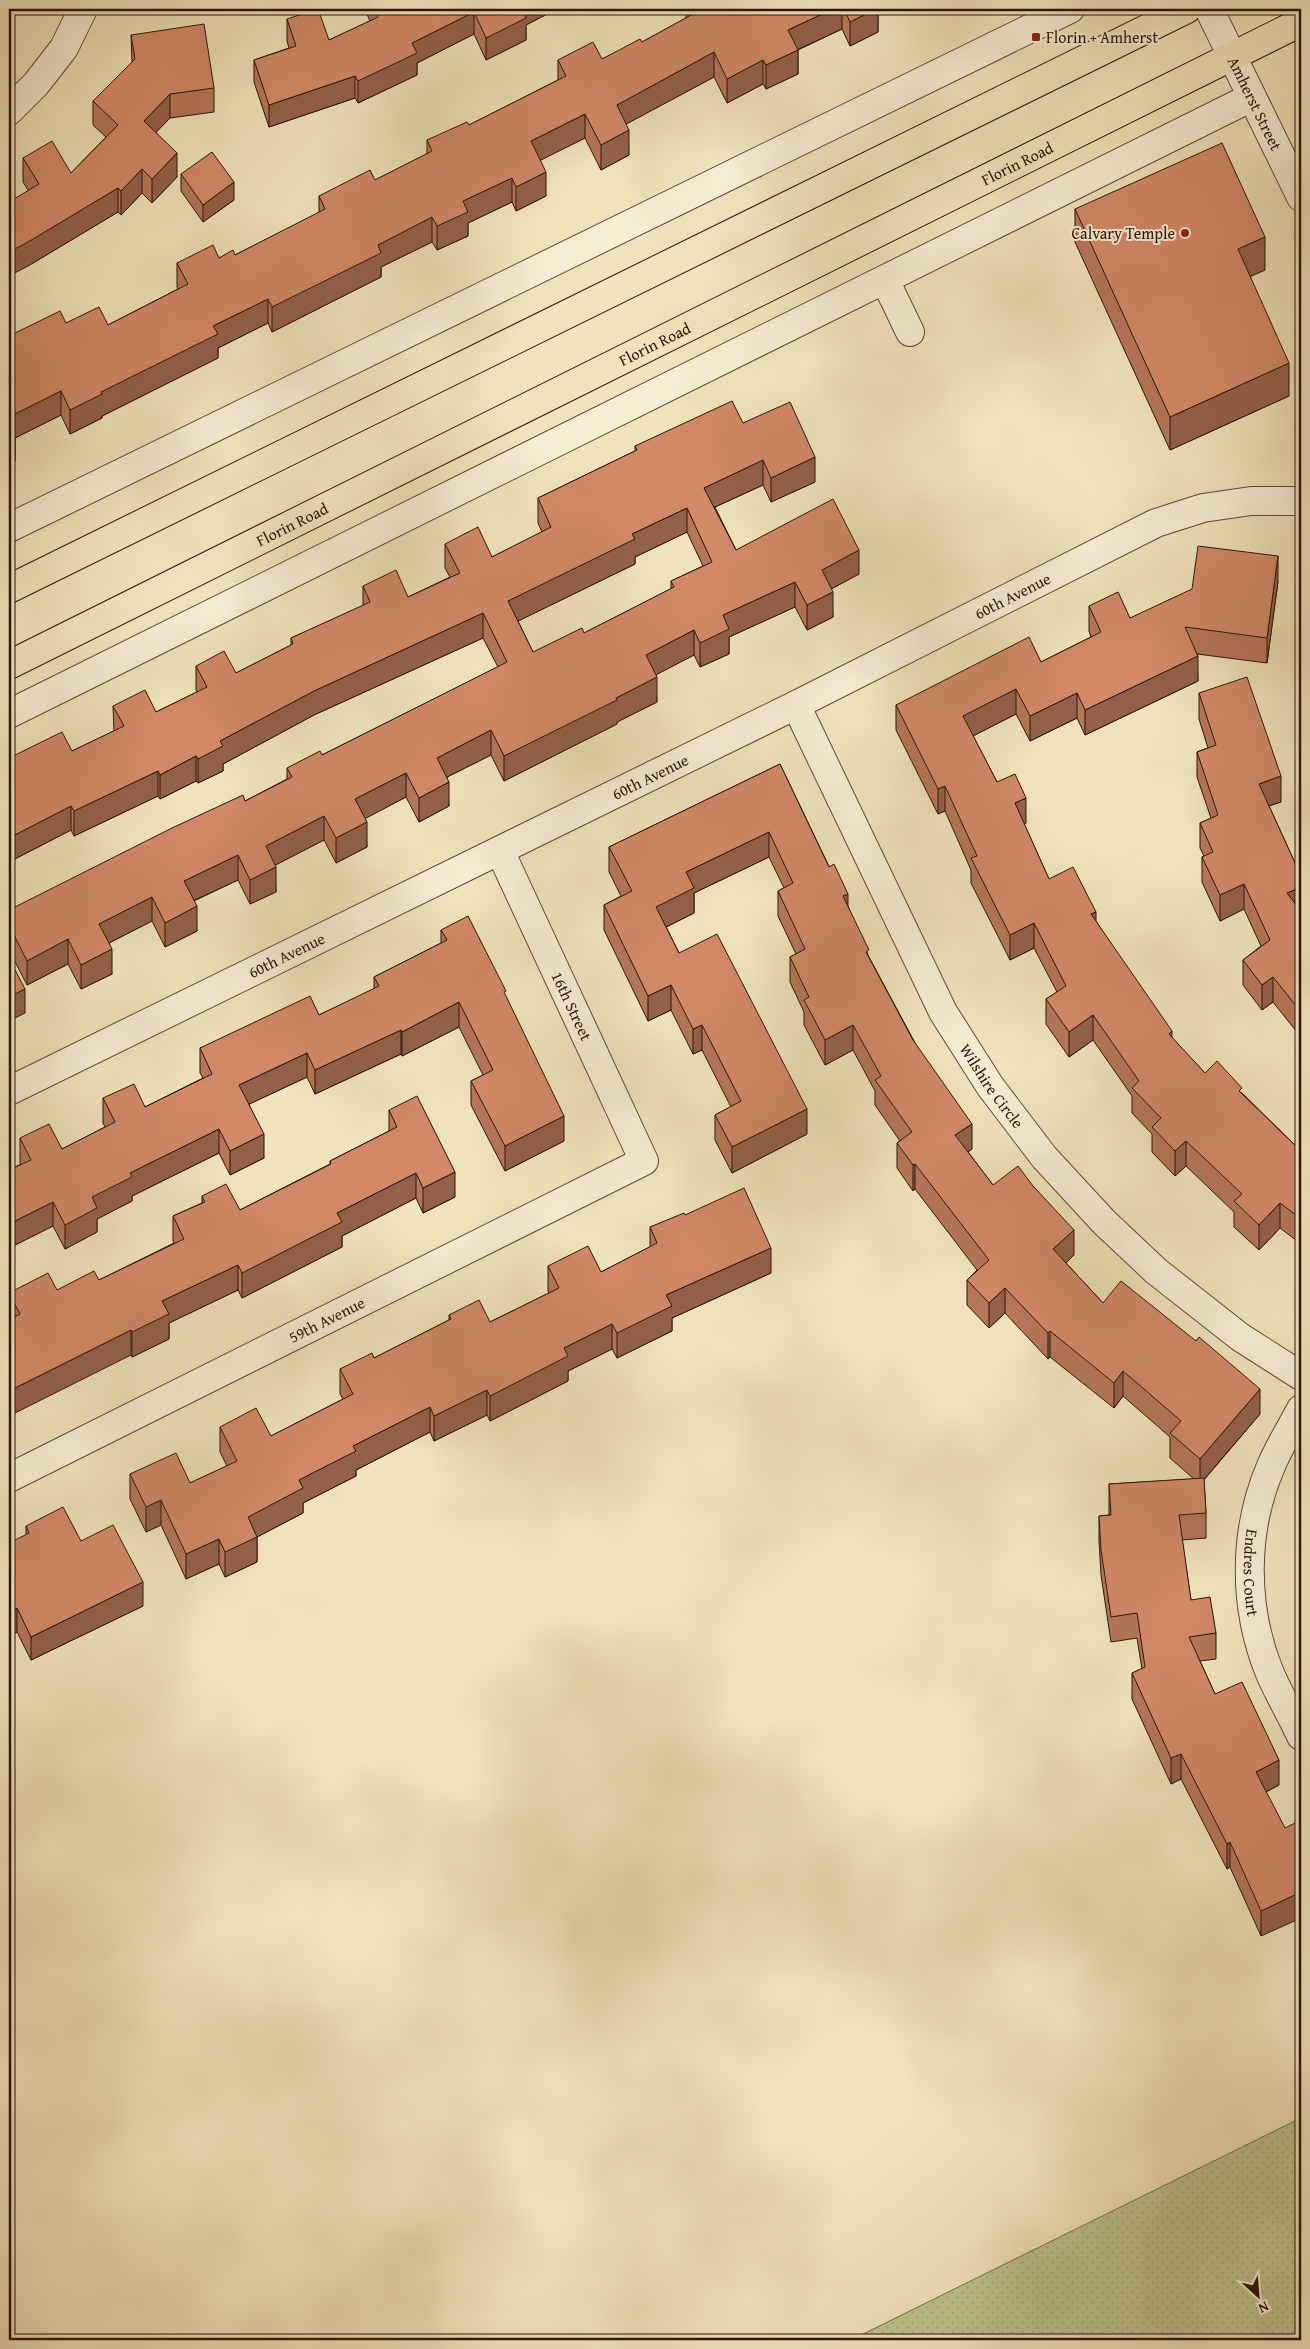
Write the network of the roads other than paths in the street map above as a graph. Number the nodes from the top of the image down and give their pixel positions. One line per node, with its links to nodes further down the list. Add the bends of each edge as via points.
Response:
1 (83, 9): 8 (street, via 64,48 36,84)
2 (1070, 9): 14 (street)
3 (1187, 9): 15 (main road)
4 (1208, 9): 6 (street, Amherst Street)
5 (1301, 22): 6 (main road, Florin Road)
6 (1232, 57): 7 (street, Amherst Street); 16 (main road, Florin Road)
7 (1252, 96): 9 (street, Amherst Street); 11 (street)
8 (9, 110)
9 (1291, 153): 10 (street, Amherst Street)
10 (1301, 197)
11 (885, 280): 12 (street); 18 (street)
12 (910, 332)
13 (1301, 501): 17 (street, 60th Avenue, via 1251,500 1203,508 1156,523)
14 (9, 528)
15 (9, 589)
16 (9, 665)
17 (796, 705): 19 (street, 60th Avenue); 22 (street, Wilshire Circle, via 943,1012 990,1086 1044,1157 1110,1228 1156,1271 1240,1337)
18 (9, 714)
19 (500, 851): 20 (street, 60th Avenue); 21 (street, 16th Street)
20 (9, 1091)
21 (644, 1162): 24 (street, 59th Avenue)
22 (1301, 1376)
23 (1301, 1409): 25 (street, Endres Court, via 1271,1466 1256,1510 1250,1554 1250,1591 1255,1628 1269,1671)
24 (9, 1478)
25 (1301, 1736)

